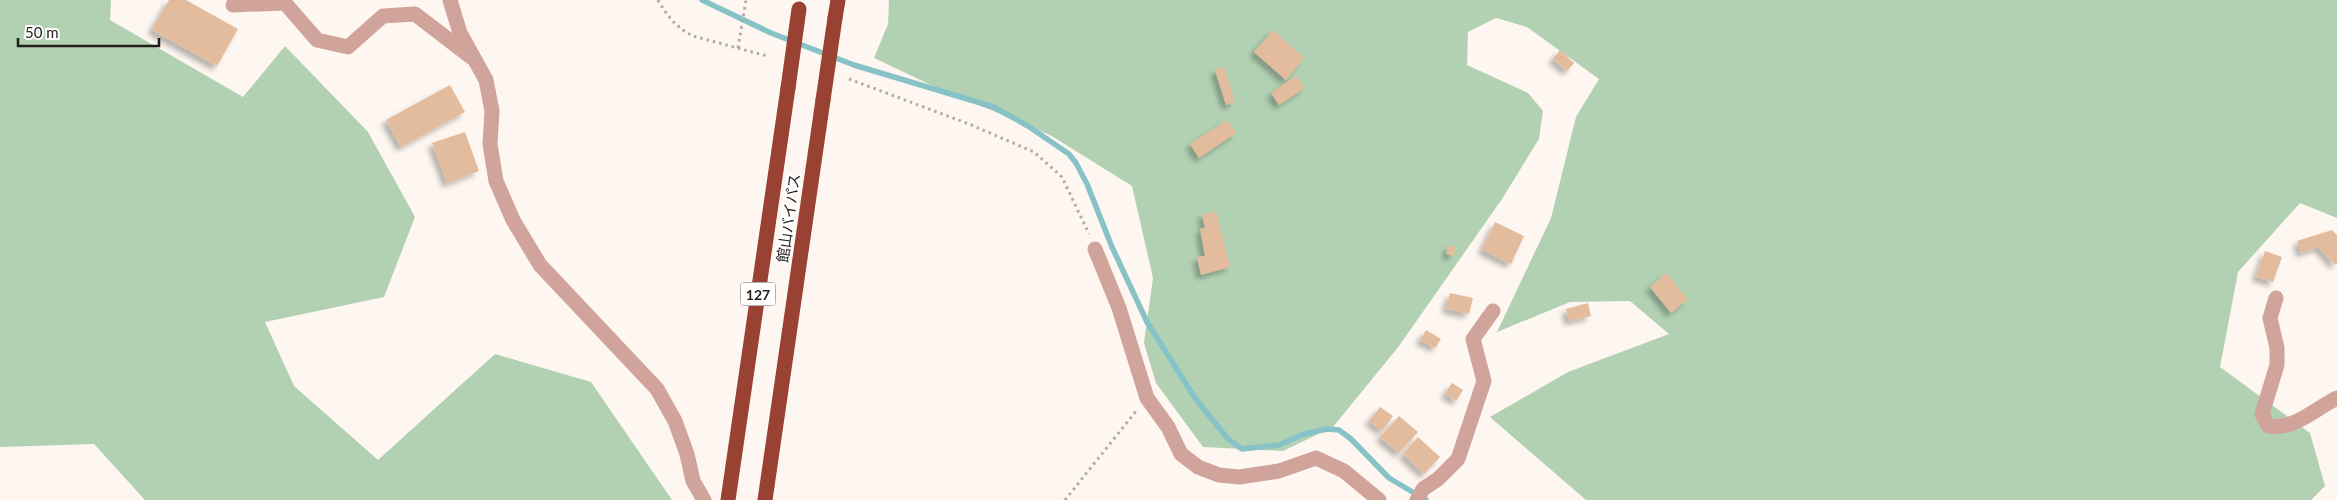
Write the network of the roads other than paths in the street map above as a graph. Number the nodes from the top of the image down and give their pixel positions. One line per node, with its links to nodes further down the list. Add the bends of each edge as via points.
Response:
1 (450, 0): 5 (street, via 460,33)
2 (838, 0): 13 (highway, 館山バイパス / 127, bridge)
3 (800, 4): 12 (highway, 館山バイパス / 127, bridge)
4 (233, 5): 5 (street, via 285,3 317,40 348,47 383,16 415,14)
5 (476, 61): 11 (street, via 486,80 492,110 490,144 496,181 513,220 540,265 657,389 675,421 693,481)
6 (1095, 249): 14 (street, via 1119,308 1146,398 1168,427 1181,454 1198,467 1219,475 1239,477 1279,470 1316,458 1344,471)
7 (2276, 298): 9 (street, via 2270,318 2277,348 2277,365 2262,414 2268,426 2278,428)
8 (1493, 311): 10 (street, via 1474,339 1484,381 1458,459)
9 (2337, 398)
10 (1420, 495)
11 (704, 500)
12 (728, 500)
13 (765, 500)
14 (1379, 500)

